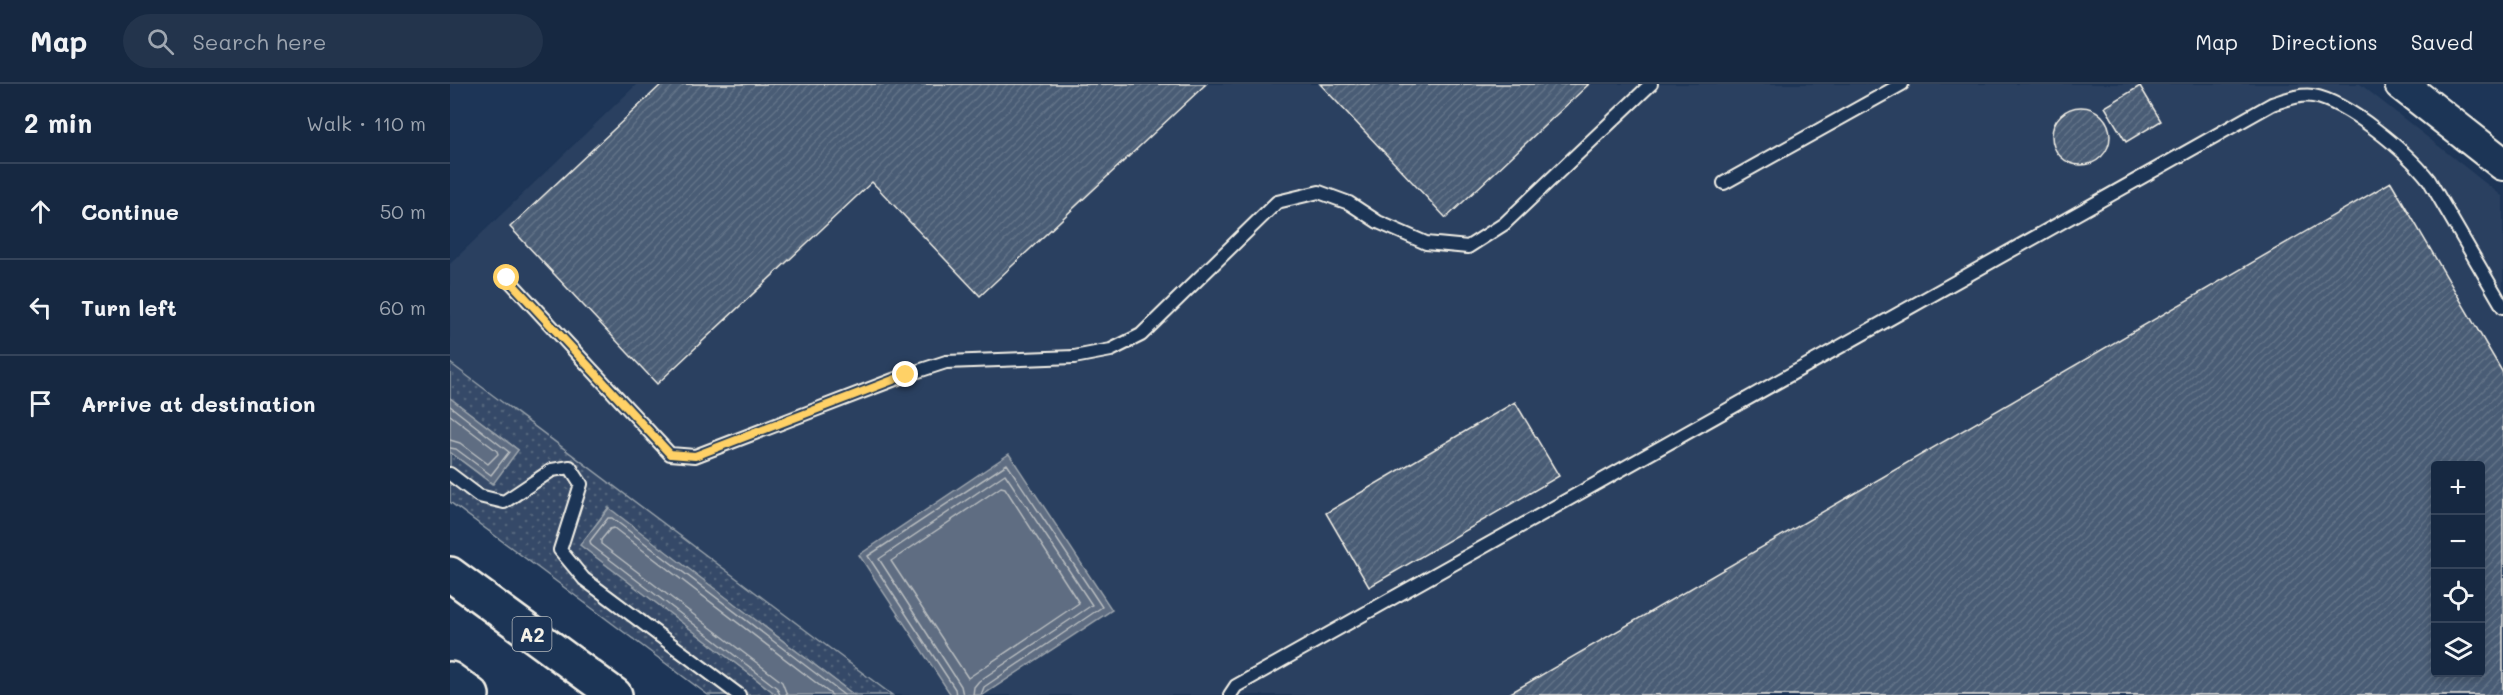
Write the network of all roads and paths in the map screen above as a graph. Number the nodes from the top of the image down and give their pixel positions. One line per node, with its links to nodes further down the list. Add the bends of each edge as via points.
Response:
1 (1651, 84): 6 (lane, via 1504,224 1468,247 1426,243 1319,192 1277,202 1141,335 1110,350 1074,357 946,362 695,456 670,454)
2 (1902, 84): 5 (lane)
3 (2401, 84): 4 (street)
4 (2503, 164)
5 (1724, 183)
6 (507, 278)
7 (2503, 307): 14 (lane, via 2416,164 2331,101 2296,96 2272,104 1236,686)
8 (450, 474): 13 (lane, via 479,496 504,502 552,470 570,467 581,484 560,550 584,579)
9 (450, 574): 12 (highway, A2)
10 (450, 679): 11 (highway)
11 (472, 695)
12 (615, 695)
13 (739, 695)
14 (1230, 695)

